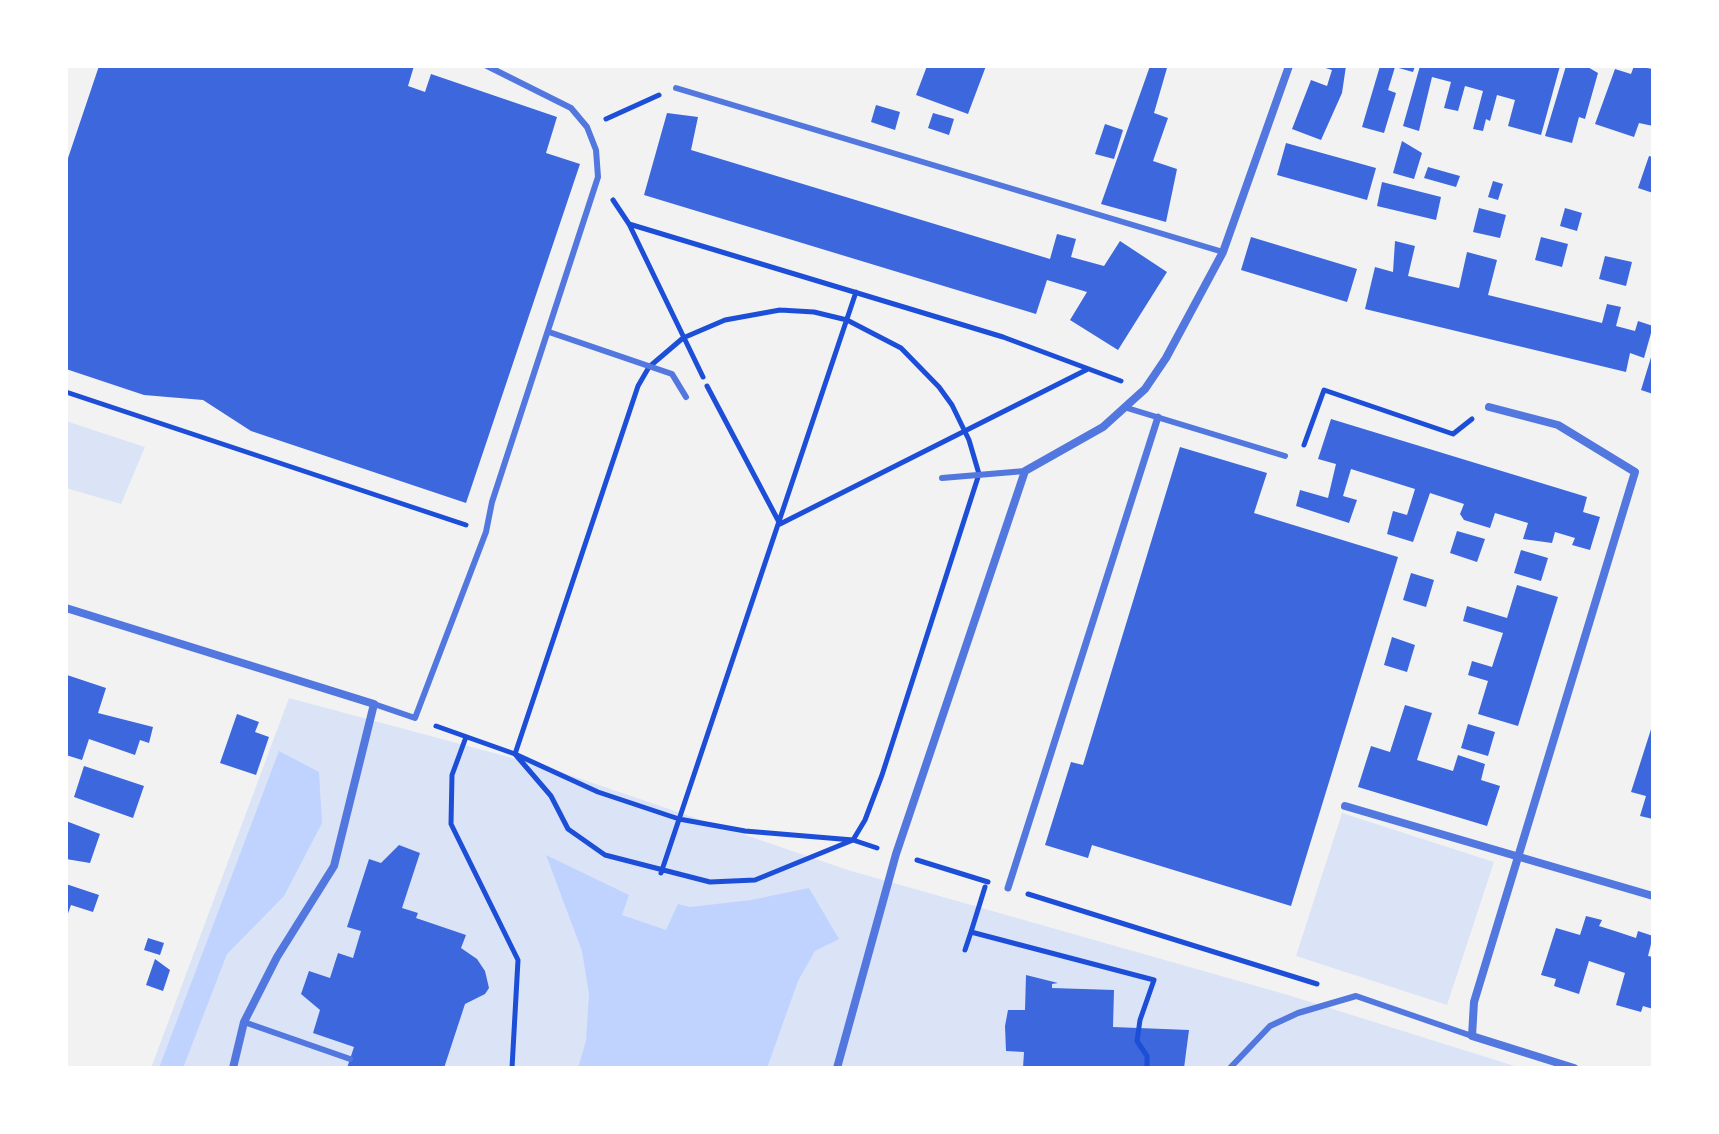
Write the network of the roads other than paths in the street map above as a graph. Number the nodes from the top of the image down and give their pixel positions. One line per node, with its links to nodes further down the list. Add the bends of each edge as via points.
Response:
1 (487, 66): 5 (lane, via 571,108 587,127 596,150 598,177)
2 (1289, 66): 4 (street)
3 (676, 88): 4 (lane)
4 (1223, 252): 8 (street, via 1166,358)
5 (549, 332): 6 (lane, via 672,374); 14 (lane, via 486,532 415,718)
6 (686, 397)
7 (1489, 407): 16 (street, via 1558,425 1635,472)
8 (1127, 408): 9 (lane); 11 (street)
9 (1158, 417): 10 (lane); 17 (street)
10 (1285, 456)
11 (1025, 471): 12 (lane); 23 (street, via 896,854)
12 (942, 478)
13 (66, 608): 14 (street)
14 (374, 704): 19 (street, via 334,866)
15 (1345, 806): 16 (street)
16 (1520, 857): 18 (street); 20 (street, via 1474,1002)
17 (1008, 888)
18 (1653, 896)
19 (244, 1022): 21 (lane); 22 (street)
20 (1472, 1036): 24 (lane, via 1356,996 1270,1026); 25 (street)
21 (350, 1059)
22 (233, 1068)
23 (837, 1068)
24 (1230, 1068)
25 (1574, 1068)

